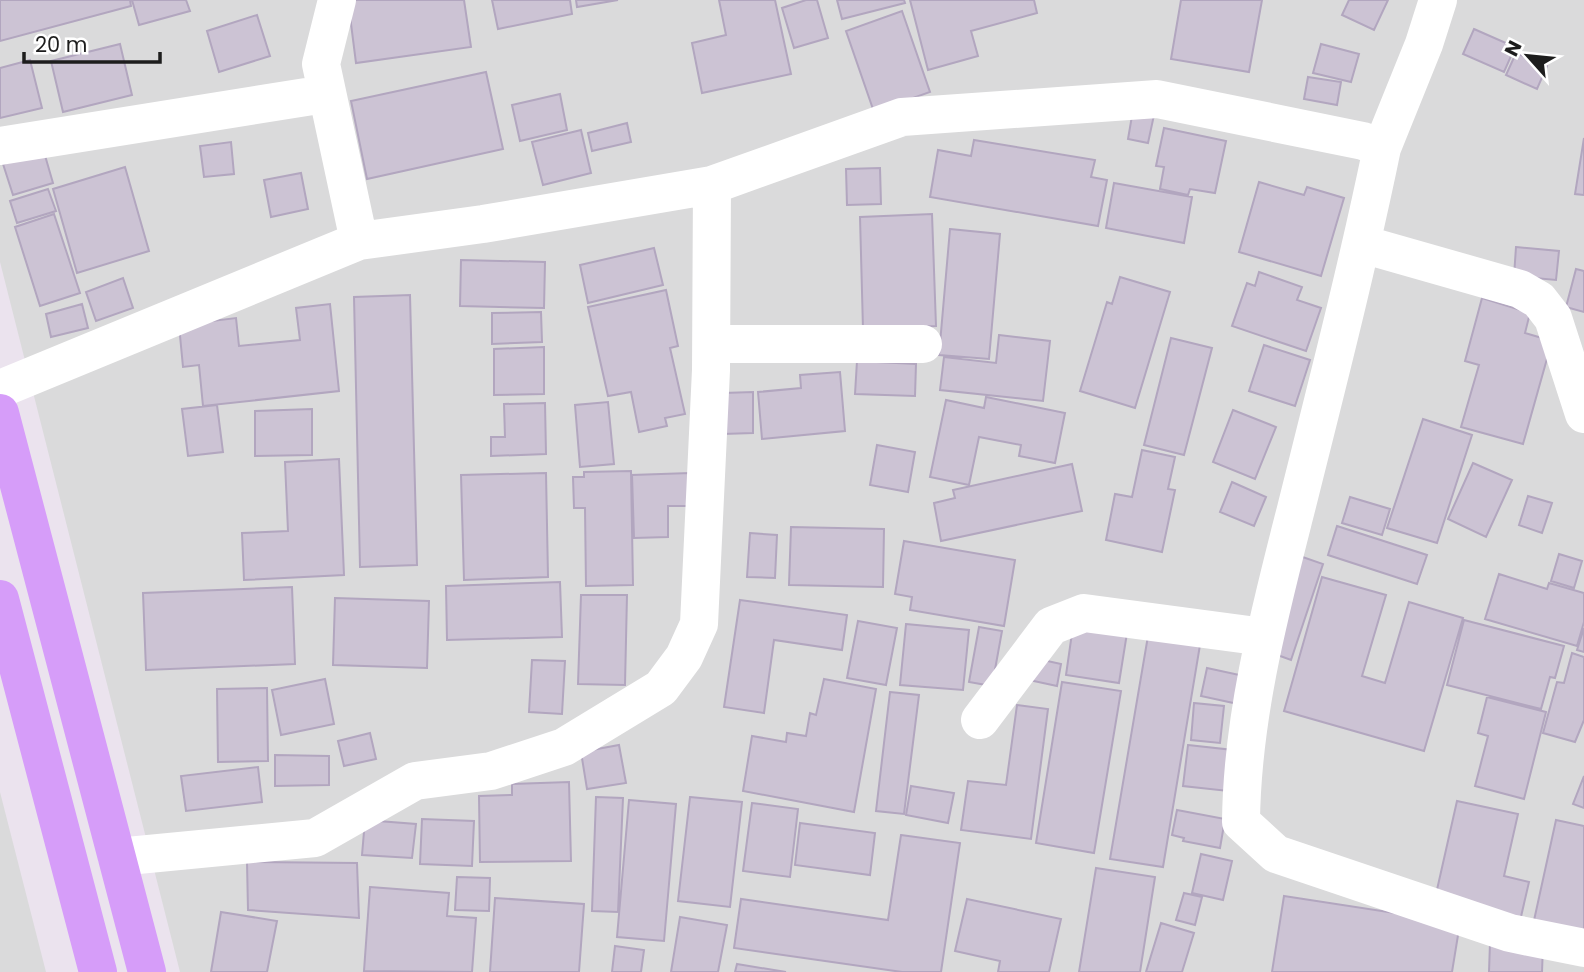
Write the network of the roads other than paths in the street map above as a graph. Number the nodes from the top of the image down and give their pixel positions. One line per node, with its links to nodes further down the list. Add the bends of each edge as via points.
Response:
1 (337, 0): 3 (street, via 321,64)
2 (1438, 0): 5 (street)
3 (325, 94): 4 (street); 7 (street)
4 (0, 146)
5 (1382, 148): 6 (street, via 1157,99 902,117); 8 (street)
6 (712, 185): 7 (street); 9 (street)
7 (359, 240): 11 (street)
8 (1362, 244): 13 (street, via 1520,289 1539,300 1553,318); 15 (street)
9 (712, 344): 10 (street); 17 (street, via 699,624 684,657 661,688 564,747 491,771 415,781 315,838)
10 (923, 344)
11 (0, 389)
12 (0, 414): 17 (main road)
13 (1584, 414)
14 (0, 599): 19 (main road)
15 (1264, 637): 16 (street, via 1084,613 1051,626); 18 (street, via 1241,780 1241,822 1258,841 1276,854 1510,933)
16 (980, 720)
17 (117, 857): 20 (main road)
18 (1584, 948)
19 (98, 972)
20 (147, 972)

